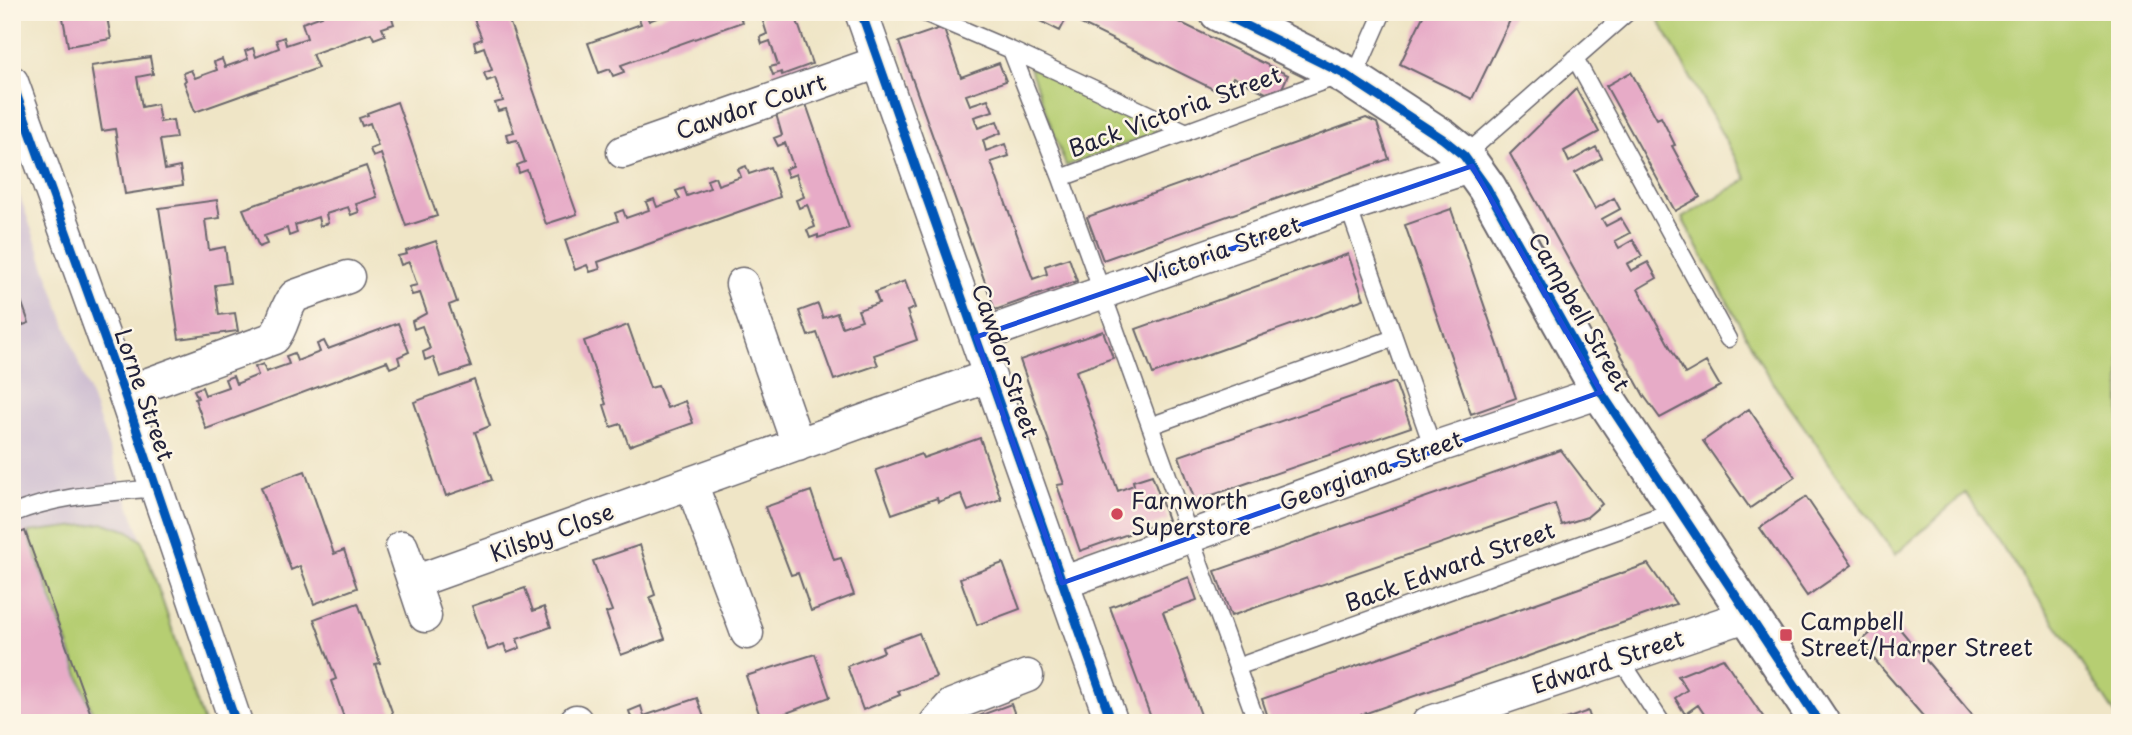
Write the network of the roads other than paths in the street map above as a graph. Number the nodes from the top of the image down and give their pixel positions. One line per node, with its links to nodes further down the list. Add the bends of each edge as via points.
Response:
1 (861, 12): 8 (street, Cawdor Street)
2 (922, 12): 6 (lane)
3 (1219, 12): 9 (street, Campbell Street)
4 (1383, 12): 9 (lane)
5 (1628, 12): 7 (lane)
6 (1011, 50): 11 (lane); 14 (lane)
7 (1575, 58): 13 (lane); 21 (lane)
8 (879, 62): 12 (street, Cawdor Court); 19 (street, Cawdor Street)
9 (1348, 77): 11 (lane, Back Victoria Street); 13 (street, Campbell Street, via 1443,139)
10 (12, 82): 24 (street, Lorne Street)
11 (1187, 132): 14 (lane, Back Victoria Street)
12 (623, 152)
13 (1468, 161): 15 (street, Victoria Street); 23 (street, Campbell Street)
14 (1060, 178): 18 (lane)
15 (1348, 206): 18 (street, Victoria Street); 20 (lane)
16 (348, 277): 24 (street, via 295,296 274,338)
17 (742, 284): 26 (street)
18 (1102, 292): 19 (street, Victoria Street); 25 (lane)
19 (976, 337): 22 (street, Cawdor Street)
20 (1394, 338): 25 (lane); 27 (lane)
21 (1728, 339)
22 (989, 376): 26 (street, Kilsby Close); 35 (street, Cawdor Street)
23 (1601, 392): 27 (street, Georgiana Street); 30 (street, Campbell Street)
24 (124, 393): 29 (street, Lorne Street)
25 (1150, 426): 32 (lane)
26 (798, 444): 28 (street, Kilsby Close)
27 (1433, 448): 32 (street, Georgiana Street)
28 (691, 483): 34 (street, Kilsby Close); 38 (street)
29 (156, 488): 31 (lane, via 60,499); 42 (street, Lorne Street)
30 (1678, 509): 36 (street, Campbell Street); 40 (lane, Back Edward Street)
31 (12, 514)
32 (1190, 536): 35 (street, Georgiana Street); 40 (lane)
33 (402, 547): 34 (street)
34 (414, 582): 37 (street)
35 (1062, 583): 44 (street, Cawdor Street)
36 (1749, 615): 39 (street, Edward Street); 48 (street, Campbell Street)
37 (425, 616)
38 (747, 633)
39 (1619, 657): 46 (street, Edward Street); 47 (lane)
40 (1237, 667): 45 (lane)
41 (1027, 676): 43 (street, via 952,705)
42 (236, 723)
43 (936, 723)
44 (1112, 723)
45 (1257, 723)
46 (1428, 723)
47 (1662, 723)
48 (1820, 723)

